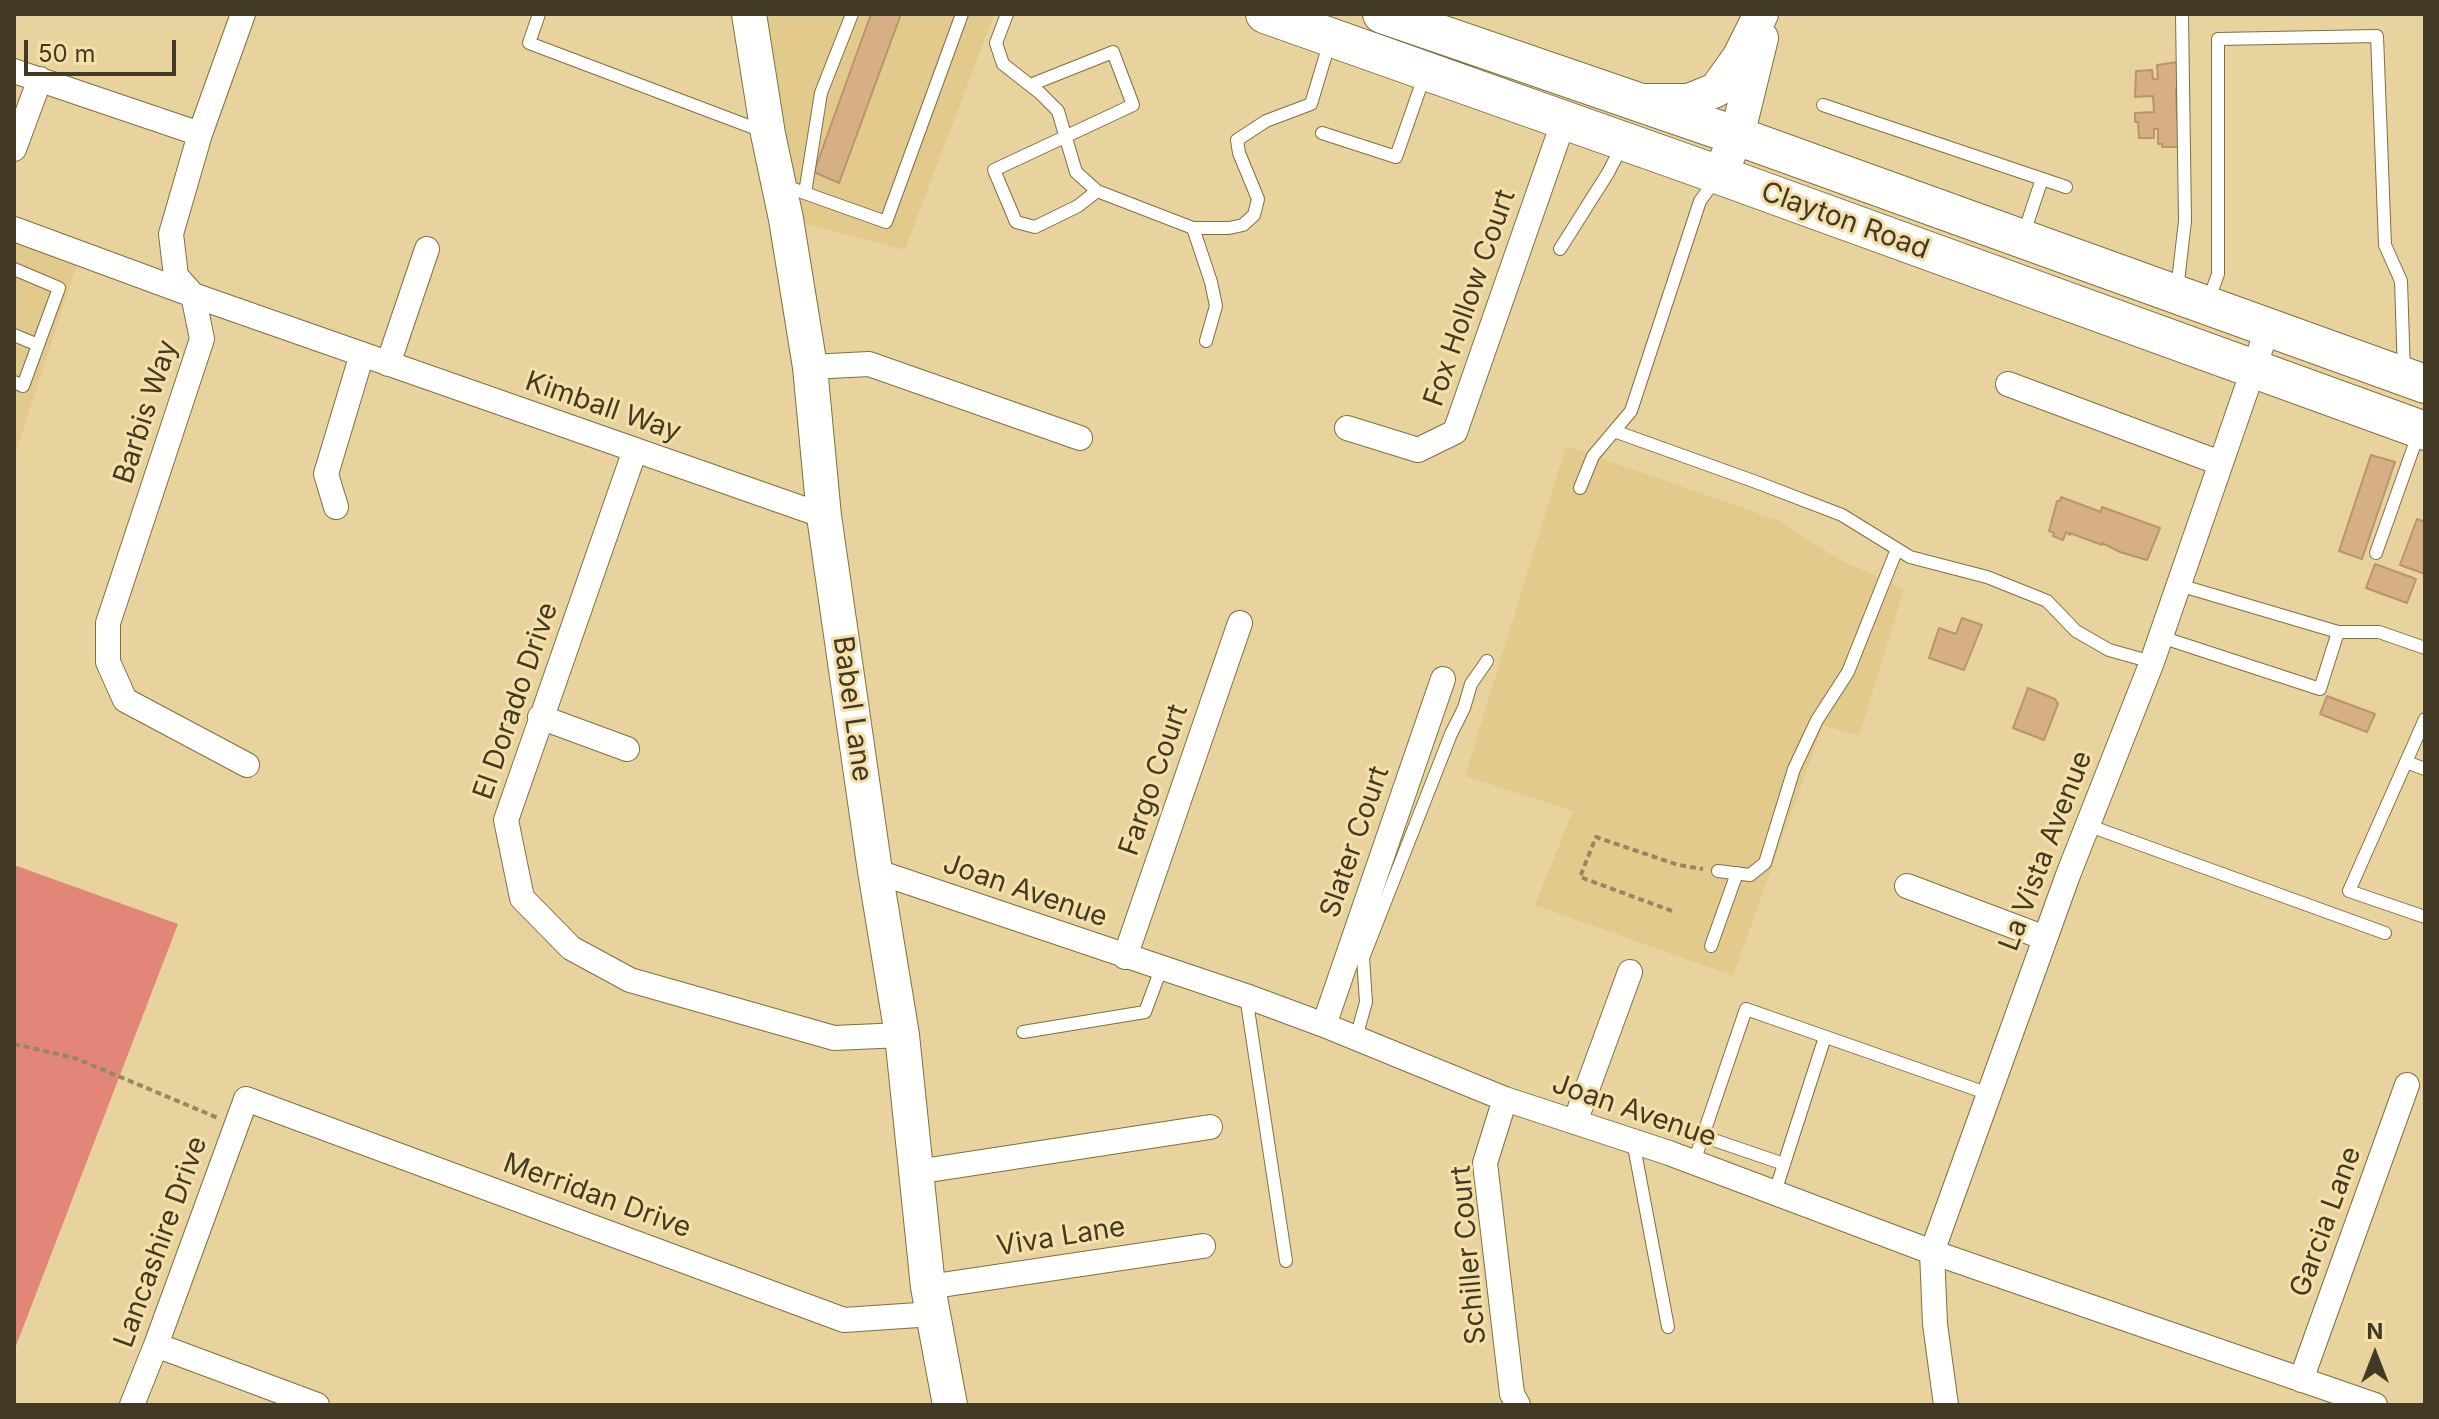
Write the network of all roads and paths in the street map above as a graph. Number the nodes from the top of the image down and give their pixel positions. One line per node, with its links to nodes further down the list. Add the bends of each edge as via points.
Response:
1 (243, 14): 20 (street, Barbis Way)
2 (539, 14): 21 (lane, via 529,43)
3 (749, 14): 21 (street, Babel Lane)
4 (852, 14): 29 (lane)
5 (962, 14): 29 (lane, via 886,222)
6 (1007, 14): 15 (lane, via 996,43 1003,64)
7 (1265, 14): 11 (main road, Clayton Road)
8 (1764, 14): 16 (street, via 1716,90 1689,101); 22 (street)
9 (2182, 14): 38 (lane, via 2185,221)
10 (1389, 15): 16 (main road, Clayton Road)
11 (1331, 38): 13 (main road, Clayton Road); 31 (lane, via 1311,104 1266,121 1237,140 1258,199 1254,215 1229,228)
12 (14, 71): 14 (street)
13 (1426, 71): 18 (main road, Clayton Road); 19 (lane, via 1396,157)
14 (40, 79): 20 (street); 25 (street)
15 (1030, 85): 23 (lane, via 1058,111); 23 (lane, via 1113,52 1133,105)
16 (1635, 101): 22 (main road, Clayton Road)
17 (1823, 105): 27 (lane)
18 (1564, 120): 24 (main road, Clayton Road); 50 (street, Fox Hollow Court, via 1455,432 1418,450)
19 (1322, 133)
20 (200, 134): 37 (street, Barbis Way, via 171,234 176,276)
21 (768, 134): 29 (street, Babel Lane)
22 (1737, 136): 26 (street); 33 (main road, Clayton Road)
23 (1066, 137): 30 (lane, via 1076,172); 30 (lane, via 994,170 1016,222 1035,227)
24 (1624, 141): 26 (main road, Clayton Road); 35 (lane)
25 (14, 149)
26 (1719, 175): 46 (main road, Clayton Road); 52 (lane, via 1700,201 1631,411)
27 (2042, 179): 28 (lane); 33 (lane)
28 (2066, 187)
29 (791, 189): 45 (street, Babel Lane, via 786,219)
30 (1097, 191): 31 (lane)
31 (1193, 228): 41 (lane, via 1216,306)
32 (14, 229): 37 (street, Kimball Way)
33 (2022, 238): 38 (main road, Clayton Road)
34 (427, 249): 44 (street)
35 (1560, 249)
36 (14, 269): 42 (lane, via 59,288)
37 (193, 295): 43 (street, Kimball Way); 73 (street, Barbis Way, via 202,339 108,623 108,662 125,700)
38 (2192, 300): 39 (main road, Clayton Road); 47 (lane, via 2218,274 2218,39 2377,36 2385,245 2401,281)
39 (2268, 327): 46 (street, La Vista Avenue); 47 (main road, Clayton Road)
40 (14, 335): 42 (lane)
41 (1206, 341)
42 (38, 345): 48 (lane, via 23,386)
43 (362, 354): 44 (street, Kimball Way); 57 (street, via 326,474)
44 (388, 364): 54 (street, Kimball Way)
45 (810, 367): 53 (street, via 869,364); 58 (street, Babel Lane)
46 (2252, 369): 51 (main road, Clayton Road); 55 (street, La Vista Avenue)
47 (2414, 380)
48 (14, 382)
49 (2008, 384): 55 (street)
50 (1347, 428)
51 (2422, 430): 60 (lane)
52 (1614, 431): 56 (lane, via 1593,456); 59 (lane, via 1842,515)
53 (1080, 438)
54 (635, 450): 58 (street, Kimball Way); 69 (street, El Dorado Drive)
55 (2220, 463): 61 (street, La Vista Avenue)
56 (1580, 488)
57 (336, 507)
58 (824, 516): 76 (street, Babel Lane)
59 (1897, 549): 67 (lane, via 2047,601 2076,631 2109,650); 78 (lane, via 1848,672 1794,769 1765,863 1750,875)
60 (2376, 553)
61 (2179, 585): 63 (lane); 64 (street, La Vista Avenue)
62 (1240, 623): 85 (street, Fargo Court)
63 (2338, 632): 64 (lane, via 2320,689); 65 (lane, via 2379,632)
64 (2161, 637): 67 (street, La Vista Avenue)
65 (2425, 648)
66 (1487, 661): 93 (lane, via 1471,684 1363,958 1366,1002)
67 (2152, 662): 75 (street, La Vista Avenue)
68 (1443, 679): 89 (street, Slater Court)
69 (540, 717): 71 (street); 91 (street, El Dorado Drive, via 506,820 522,898 571,948 630,980 834,1038)
70 (2425, 719): 72 (lane)
71 (627, 749)
72 (2406, 762): 74 (lane); 81 (lane, via 2349,891)
73 (247, 765)
74 (2425, 769)
75 (2087, 825): 82 (lane); 83 (street, La Vista Avenue)
76 (875, 871): 85 (street, Joan Avenue); 91 (street, Babel Lane)
77 (1718, 871): 78 (lane); 80 (path, via 1678,865 1596,837 1580,877)
78 (1737, 873): 84 (lane)
79 (1907, 886): 83 (street)
80 (1672, 911)
81 (2425, 917)
82 (2385, 933)
83 (2045, 938): 96 (street, La Vista Avenue)
84 (1711, 946)
85 (1125, 957): 86 (street, Joan Avenue)
86 (1161, 969): 88 (street, Joan Avenue); 90 (lane, via 1145,1012)
87 (1630, 972): 99 (street)
88 (1246, 996): 89 (street, Joan Avenue); 110 (lane)
89 (1324, 1025): 93 (street, Joan Avenue)
90 (1023, 1032)
91 (902, 1035): 106 (street, Babel Lane)
92 (1825, 1037): 96 (lane); 102 (lane, via 1746,1009); 105 (lane)
93 (1356, 1038): 98 (street, Joan Avenue)
94 (14, 1044): 100 (path, via 75,1058)
95 (2407, 1085): 114 (street, Garcia Lane)
96 (1989, 1094): 109 (street, La Vista Avenue)
97 (246, 1099): 100 (street, Lancashire Drive); 111 (street, Merridan Drive, via 844,1320)
98 (1505, 1099): 99 (street, Joan Avenue); 118 (street, Schiller Court, via 1485,1163 1512,1394)
99 (1575, 1122): 103 (street, Joan Avenue)
100 (236, 1125): 113 (street, Lancashire Drive)
101 (1210, 1127): 106 (street)
102 (1702, 1136): 104 (lane); 105 (lane)
103 (1633, 1141): 104 (street, Joan Avenue); 112 (lane)
104 (1694, 1162): 107 (street, Joan Avenue)
105 (1784, 1164): 107 (lane)
106 (916, 1172): 111 (street, Babel Lane)
107 (1775, 1192): 109 (street, Joan Avenue)
108 (1203, 1246): 111 (street, Viva Lane)
109 (1932, 1252): 114 (street, Joan Avenue); 119 (street, La Vista Avenue)
110 (1286, 1261)
111 (931, 1300): 117 (street, Babel Lane)
112 (1668, 1327)
113 (156, 1345): 115 (street, Lancashire Drive); 116 (street)
114 (2301, 1380): 120 (street, Joan Avenue)
115 (132, 1405)
116 (317, 1405)
117 (950, 1405)
118 (1518, 1405)
119 (1946, 1405)
120 (2375, 1405)

